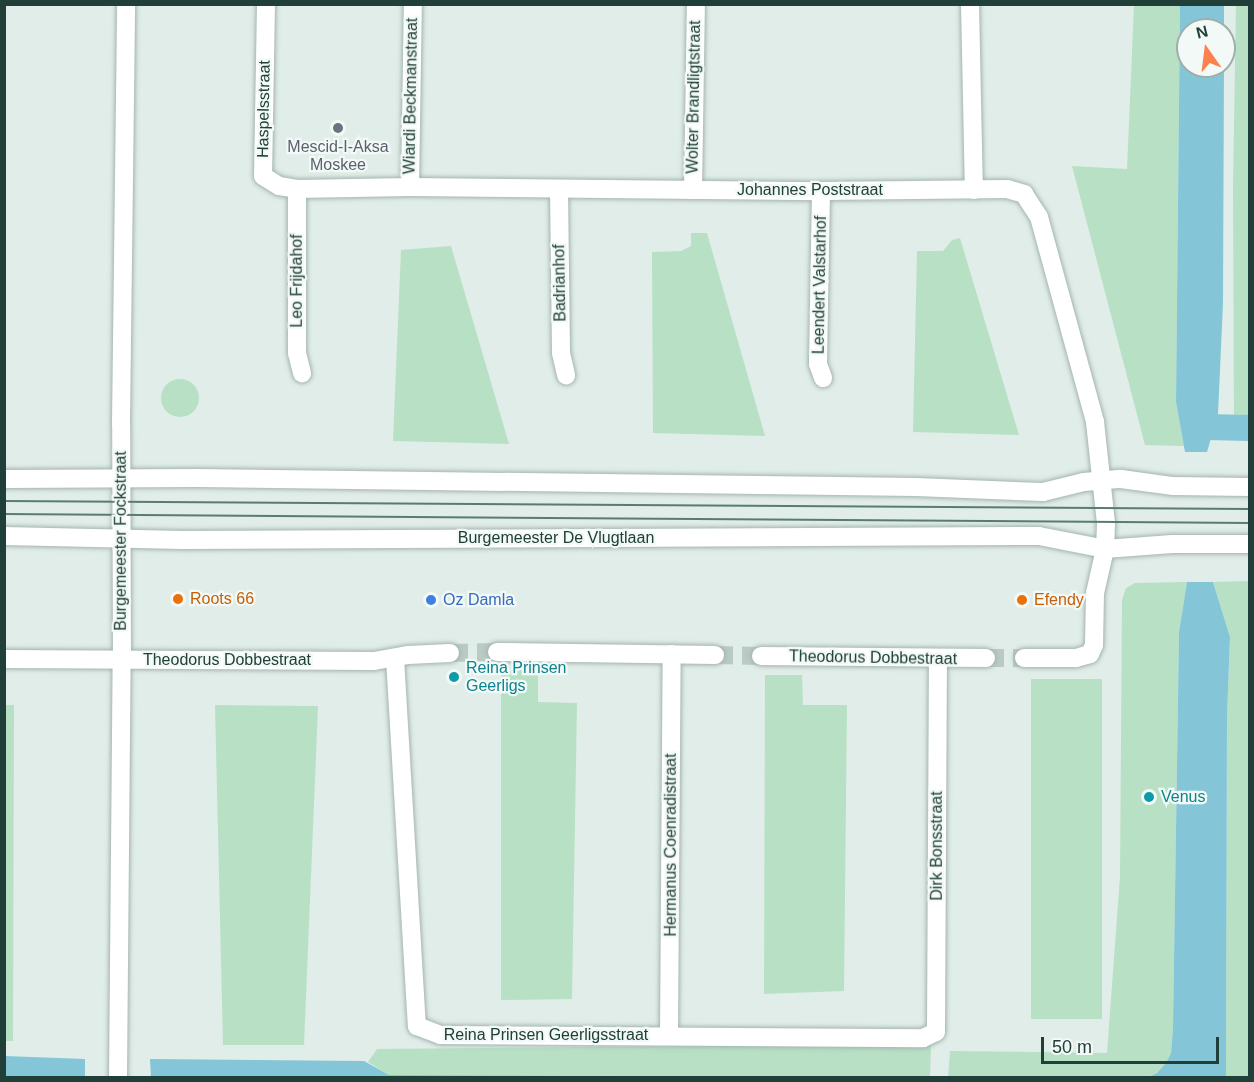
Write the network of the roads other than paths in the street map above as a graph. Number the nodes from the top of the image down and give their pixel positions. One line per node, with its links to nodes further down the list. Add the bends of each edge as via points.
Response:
1 (126, 4): 15 (street, Burgemeester Fockstraat)
2 (266, 4): 7 (street, Haspelsstraat, via 263,176 279,186)
3 (413, 4): 6 (street, Wiardi Beckmanstraat)
4 (696, 4): 9 (street, Wolter Brandligtstraat)
5 (970, 4): 10 (street)
6 (410, 187): 7 (street, Johannes Poststraat); 8 (street, Johannes Poststraat)
7 (297, 189): 12 (street, Leo Frijdahof, via 297,353)
8 (559, 189): 9 (street, Johannes Poststraat); 13 (street, Badrianhof, via 561,353)
9 (693, 190): 11 (street, Johannes Poststraat)
10 (974, 190): 11 (street, Johannes Poststraat); 17 (street, Johannes Poststraat, via 1007,189 1024,194 1039,217 1095,422)
11 (821, 191): 14 (street, Leendert Valstarhof, via 819,364)
12 (302, 373)
13 (566, 375)
14 (823, 378)
15 (121, 478): 16 (street); 17 (street, via 916,487 1042,492); 20 (street, Burgemeester Fockstraat)
16 (4, 479)
17 (1102, 480): 18 (street); 22 (street)
18 (1250, 487)
19 (4, 536): 20 (street, Burgemeester De Vlugtlaan)
20 (121, 538): 22 (street, Burgemeester De Vlugtlaan, via 1039,536); 32 (street, Burgemeester Fockstraat)
21 (1250, 544): 22 (street, Burgemeester De Vlugtlaan)
22 (1106, 549): 30 (street, via 1095,592 1094,645 1090,654 1076,658)
23 (496, 652): 25 (street)
24 (450, 653): 28 (street, Theodorus Dobbestraat)
25 (672, 654): 26 (street); 35 (street, Hermanus Coenradistraat)
26 (715, 655)
27 (761, 657): 33 (street, Theodorus Dobbestraat)
28 (395, 658): 32 (street, Theodorus Dobbestraat); 35 (street, Reina Prinsen Geerligsstraat, via 417,1026 440,1035)
29 (986, 658): 33 (street, Theodorus Dobbestraat)
30 (1024, 658)
31 (4, 659): 32 (street, Theodorus Dobbestraat)
32 (122, 659): 36 (street, Burgemeester Fockstraat)
33 (939, 659): 34 (street, Dirk Bonsstraat)
34 (936, 1032): 35 (street, Reina Prinsen Geerligsstraat, via 923,1038)
35 (669, 1036)
36 (118, 1077)

